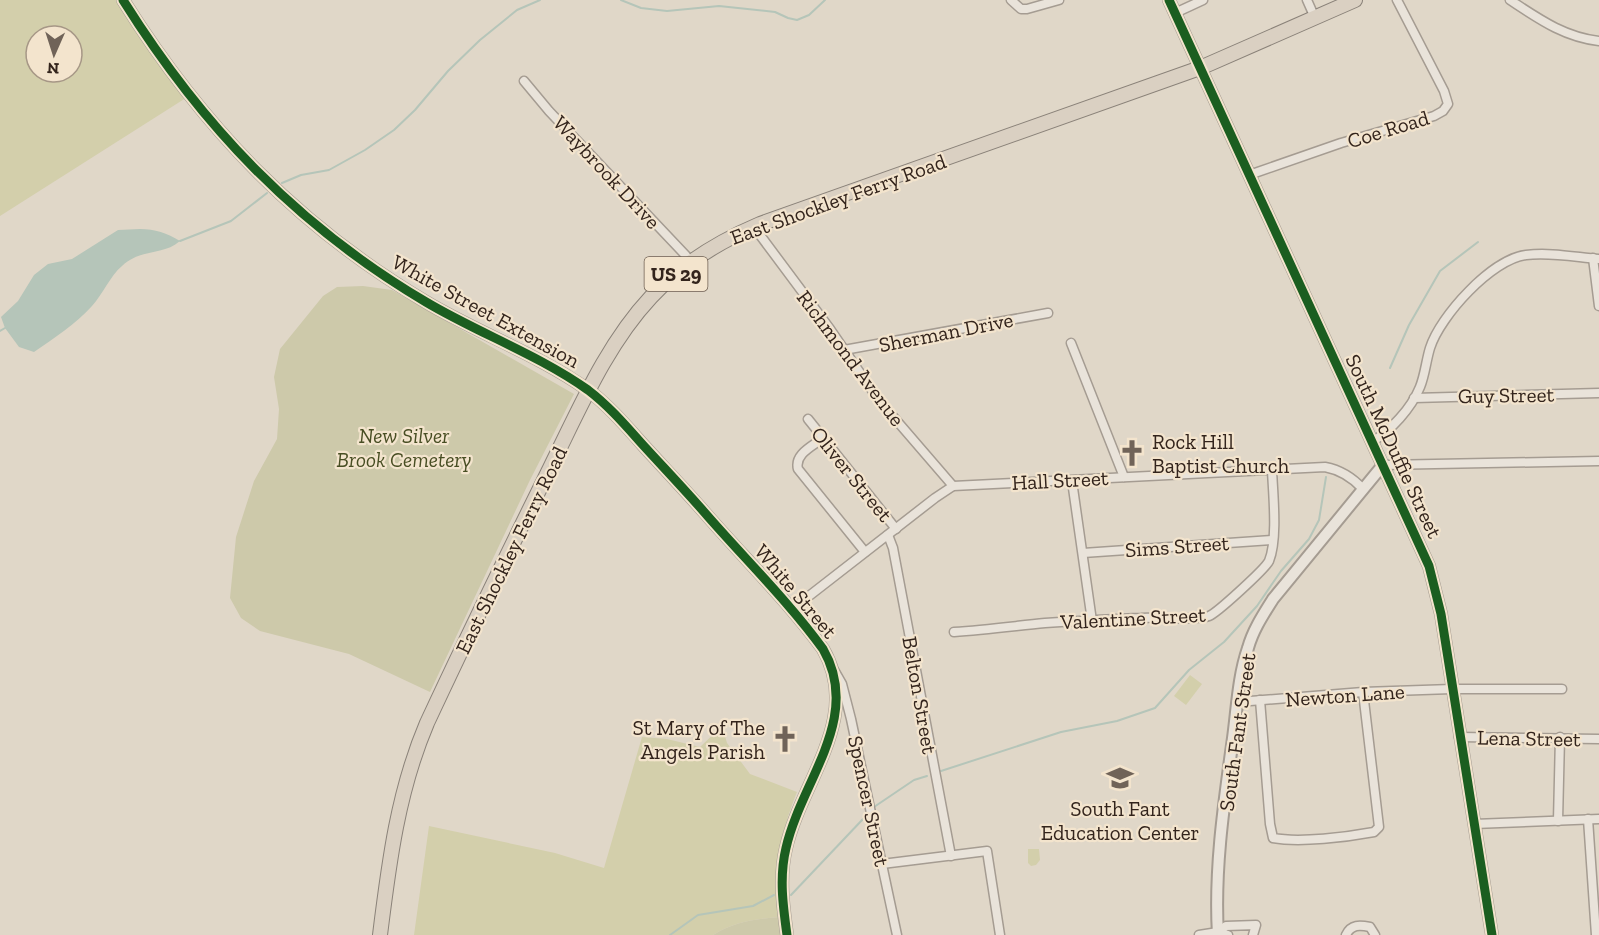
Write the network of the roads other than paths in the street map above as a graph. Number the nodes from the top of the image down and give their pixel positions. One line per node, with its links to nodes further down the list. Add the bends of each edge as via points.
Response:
1 (123, 0): 23 (street, White Street Extension, via 203,114 304,215 407,290)
2 (1059, 0): 9 (street, via 1027,9)
3 (1169, 0): 10 (street, South McDuffie Street)
4 (1203, 0): 10 (street)
5 (1307, 0): 11 (street)
6 (1355, 0): 11 (highway, East Shockley Ferry Road / US 29)
7 (1397, 0): 15 (street, Coe Road, via 1444,91 1448,104 1443,111)
8 (1510, 0): 12 (street, via 1559,31)
9 (1013, 2)
10 (1175, 13): 13 (street, South McDuffie Street)
11 (1315, 18): 13 (highway, East Shockley Ferry Road / US 29)
12 (1599, 41)
13 (1200, 68): 15 (street, South McDuffie Street); 16 (highway, East Shockley Ferry Road / US 29)
14 (524, 81): 18 (street, Waybrook Drive)
15 (1249, 175): 28 (street, South McDuffie Street)
16 (754, 227): 18 (highway, East Shockley Ferry Road / US 29); 22 (street, Richmond Avenue)
17 (1596, 259): 19 (street); 25 (street, via 1526,255 1502,263 1445,318 1435,335)
18 (692, 262): 23 (highway, East Shockley Ferry Road / US 29, via 658,289 636,314)
19 (1599, 306)
20 (1048, 313): 22 (street, Sherman Drive)
21 (1071, 344): 32 (street)
22 (844, 350): 34 (street, Richmond Avenue, via 878,399)
23 (589, 391): 41 (street, White Street, via 621,420); 60 (highway, East Shockley Ferry Road / US 29, via 418,745 396,818)
24 (1599, 393): 25 (street, Guy Street)
25 (1414, 398): 28 (street, via 1397,421)
26 (808, 419): 27 (street, Oliver Street)
27 (823, 438): 36 (street, Oliver Street); 39 (street, via 800,456 798,469)
28 (1372, 442): 30 (street, South McDuffie Street)
29 (1599, 461): 30 (street)
30 (1383, 465): 35 (street, South Fant Street); 45 (street, South McDuffie Street, via 1432,578)
31 (1272, 470): 32 (street, Hall Street); 35 (street, Hall Street, via 1325,467 1355,480); 38 (street, Valentine Street)
32 (1124, 477): 33 (street, Hall Street)
33 (1072, 481): 34 (street, Hall Street); 40 (street)
34 (953, 486): 36 (street)
35 (1363, 489): 49 (street, South Fant Street, via 1263,614 1246,655)
36 (896, 528): 37 (street)
37 (888, 535): 39 (street); 57 (street, Belton Street)
38 (1272, 540): 40 (street, Sims Street); 42 (street, Valentine Street, via 1272,552 1265,567 1212,615)
39 (865, 552): 41 (street)
40 (1083, 553): 42 (street)
41 (791, 610): 44 (street, White Street, via 823,649)
42 (1092, 621): 43 (street, Valentine Street)
43 (954, 632)
44 (834, 670): 58 (street, Spencer Street, via 851,719); 61 (street, White Street, via 837,698 830,736 795,818 784,858 782,893)
45 (1452, 688): 46 (street, Newton Lane); 47 (street, Newton Lane); 50 (street, South McDuffie Street)
46 (1562, 689)
47 (1363, 692): 48 (street, Newton Lane); 48 (street, via 1379,827 1374,832 1327,838 1274,838)
48 (1260, 700): 49 (street, Newton Lane)
49 (1238, 702): 59 (street, South Fant Street, via 1216,886)
50 (1459, 737): 51 (street, Lena Street); 56 (street, South McDuffie Street)
51 (1560, 737): 52 (street, Lena Street); 55 (street)
52 (1599, 739)
53 (1588, 819): 54 (street); 55 (street); 69 (street)
54 (1599, 819)
55 (1558, 821): 56 (street)
56 (1474, 824): 68 (street, South McDuffie Street)
57 (951, 856): 58 (street); 63 (street, via 987,851)
58 (882, 864): 62 (street, Spencer Street)
59 (1221, 934): 64 (street); 65 (street, via 1226,926 1256,925)
60 (380, 935)
61 (787, 935)
62 (897, 935)
63 (1000, 935)
64 (1199, 935)
65 (1253, 935)
66 (1346, 935): 67 (street, via 1358,924 1370,927)
67 (1376, 935)
68 (1492, 935)
69 (1596, 935)

